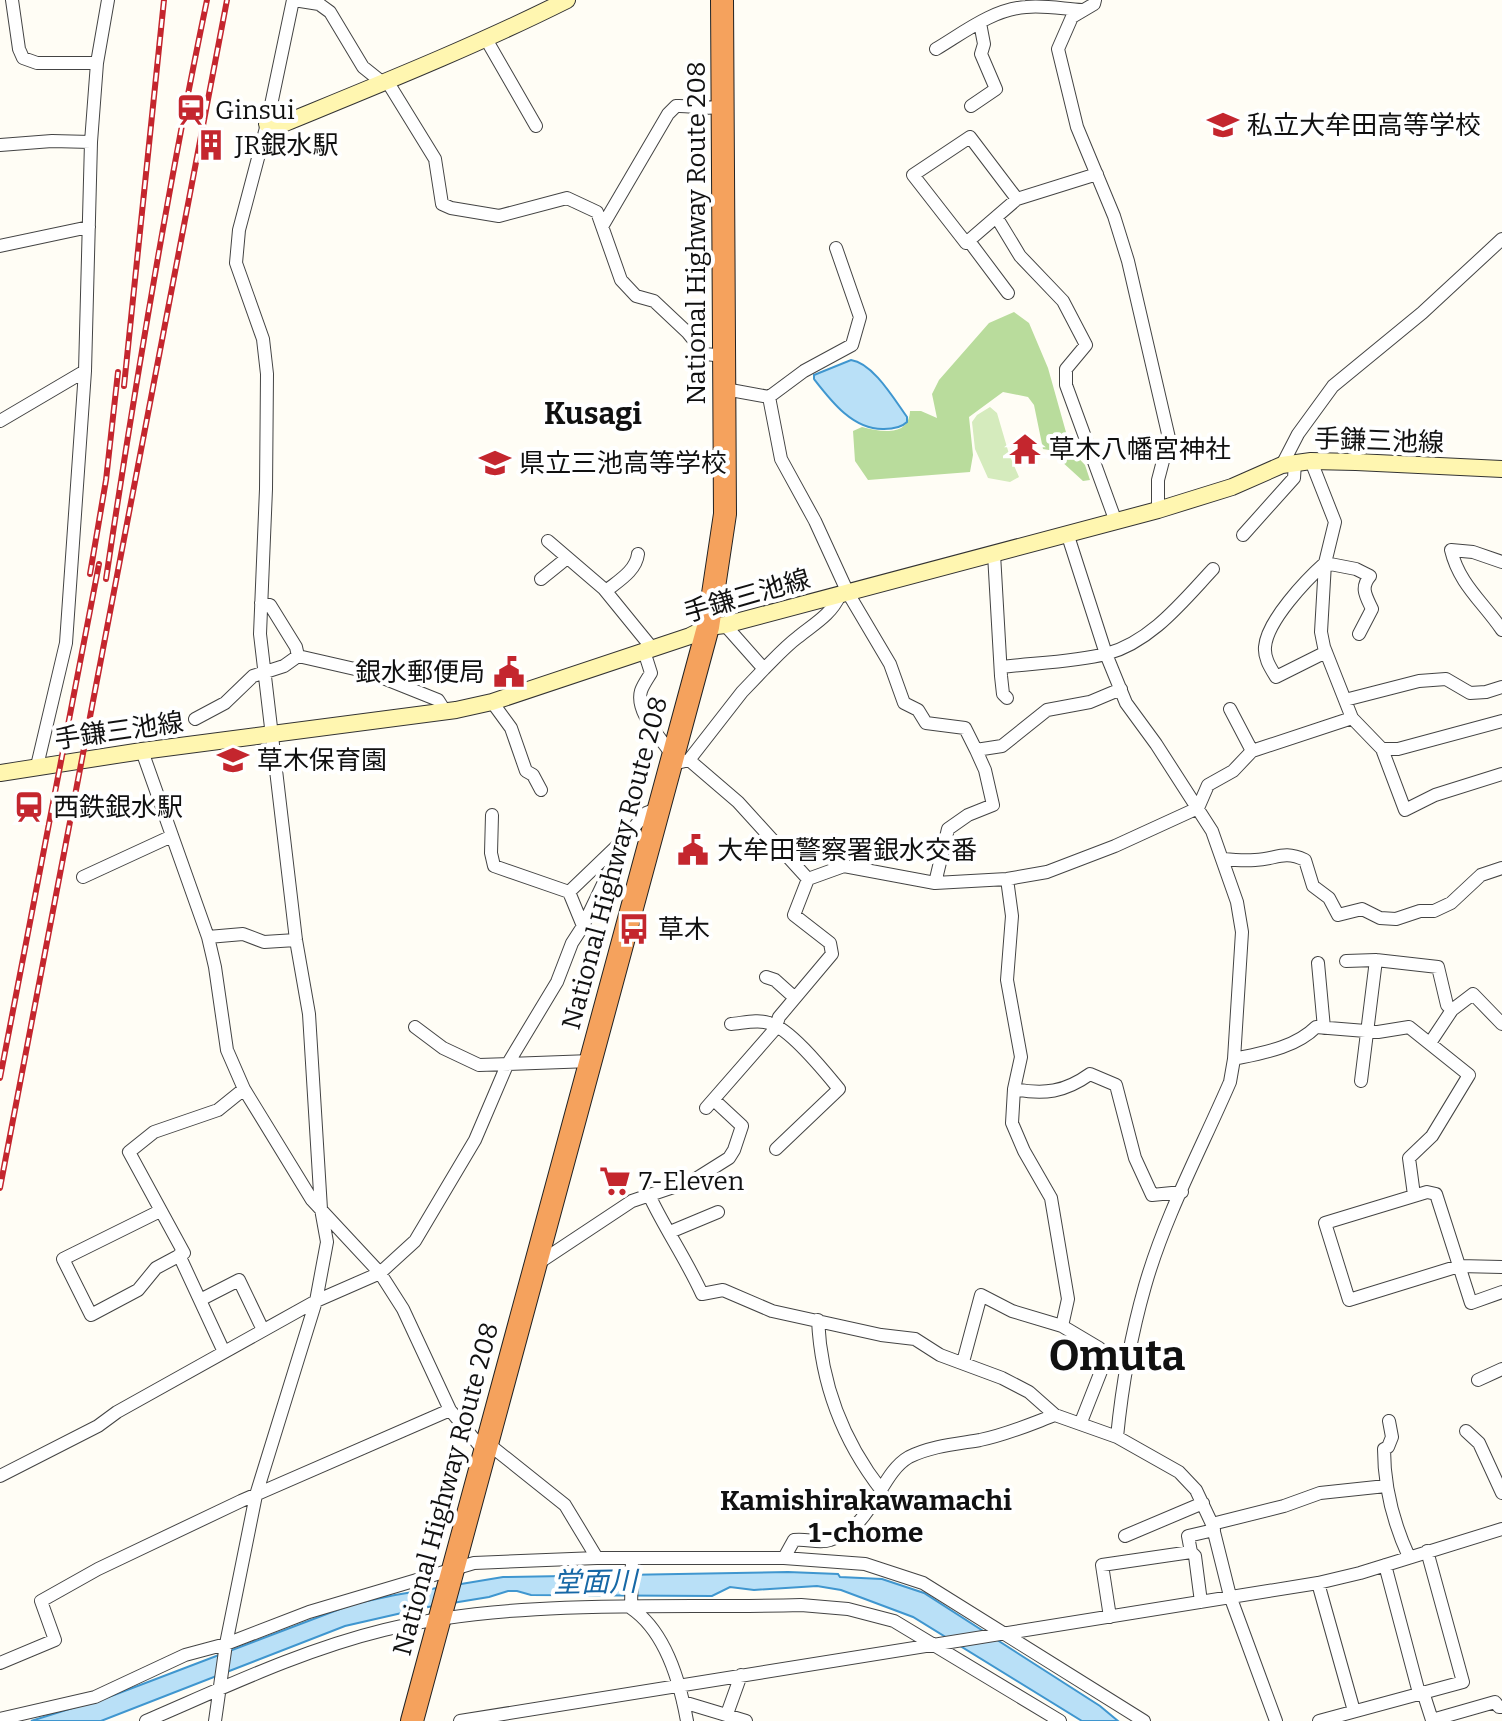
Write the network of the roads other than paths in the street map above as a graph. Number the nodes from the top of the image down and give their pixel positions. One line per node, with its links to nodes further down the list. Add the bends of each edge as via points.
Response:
1 (12, 0): 11 (street, via 23,58 37,63)
2 (108, 0): 11 (street)
3 (293, 0): 12 (street, via 319,4 330,12 363,67); 15 (street)
4 (567, 0): 9 (main road)
5 (722, 0): 13 (highway, National Highway Route 208)
6 (1095, 0): 7 (street)
7 (1084, 10): 8 (street, via 1026,7); 19 (street, via 1072,17 1058,49 1077,127)
8 (980, 23): 10 (street); 14 (street, via 981,54 996,89)
9 (486, 39): 12 (main road); 16 (street)
10 (936, 49)
11 (97, 63): 17 (street)
12 (385, 82): 15 (main road, via 285,123); 22 (street, via 435,159 442,204 499,216 567,198 597,212)
13 (723, 105): 22 (street, via 676,106 668,114); 29 (highway, National Highway Route 208)
14 (971, 106)
15 (267, 124): 50 (street, via 239,230 236,263 263,339 267,374)
16 (536, 126)
17 (91, 142): 18 (street); 23 (street)
18 (0, 145)
19 (1097, 174): 20 (street); 36 (street, via 1128,261 1169,438 1158,480)
20 (1017, 199): 21 (street); 25 (street, via 970,137 913,175)
21 (997, 218): 25 (street); 37 (street, via 1020,256 1063,301 1086,345 1066,369 1066,385)
22 (603, 225): 29 (street, via 621,280 636,296 654,301 705,354)
23 (89, 227): 26 (street); 30 (street)
24 (1502, 239): 34 (street, via 1333,386 1298,434)
25 (969, 241): 28 (street)
26 (0, 246)
27 (836, 248): 32 (street, via 860,317 852,345)
28 (1008, 293)
29 (725, 356): 31 (highway, National Highway Route 208)
30 (85, 371): 33 (street); 77 (street, via 66,643)
31 (725, 389): 32 (street); 51 (highway, National Highway Route 208, via 725,514)
32 (769, 397): 49 (street, via 781,459 815,521)
33 (0, 421)
34 (1296, 463): 35 (main road, 手鎌三池線); 36 (main road, 手鎌三池線); 38 (street, via 1294,478); 45 (street, via 1335,522)
35 (1502, 469)
36 (1158, 510): 37 (main road, 手鎌三池線)
37 (1116, 522): 39 (main road, 手鎌三池線)
38 (1243, 535)
39 (1068, 536): 42 (main road, 手鎌三池線); 56 (street)
40 (548, 541): 43 (street)
41 (638, 554): 48 (street, via 637,562)
42 (994, 554): 49 (main road, 手鎌三池線); 58 (street)
43 (567, 558): 47 (street); 48 (street)
44 (1502, 562): 52 (street, via 1451,550 1462,581)
45 (1325, 563): 53 (street, via 1370,576 1363,591 1372,609); 55 (street, via 1321,632); 55 (street, via 1277,619 1264,649 1276,677)
46 (1213, 569): 56 (street, via 1148,633)
47 (541, 579)
48 (606, 591): 54 (street)
49 (844, 594): 51 (main road, 手鎌三池線); 59 (street); 73 (street, via 890,664 904,703 918,710 926,723 965,728)
50 (261, 603): 57 (street, via 270,605); 60 (street)
51 (716, 626): 54 (main road, 手鎌三池線); 59 (street); 76 (highway, National Highway Route 208)
52 (1502, 630)
53 (1359, 634)
54 (648, 650): 65 (main road, 手鎌三池線); 76 (street, via 651,673 641,691 644,714)
55 (1326, 652): 64 (street)
56 (1106, 654): 58 (street); 62 (street)
57 (298, 656): 60 (street); 67 (street, via 368,672 438,700)
58 (1001, 667): 63 (street)
59 (764, 669): 76 (street)
60 (264, 673): 69 (street); 71 (street)
61 (1502, 687): 64 (street, via 1470,693 1446,679 1419,681)
62 (1121, 689): 73 (street, via 1090,702 1047,710 1002,746); 82 (street)
63 (1007, 698)
64 (1345, 700): 68 (street)
65 (492, 702): 67 (main road, 手鎌三池線); 80 (street)
66 (1230, 709): 75 (street)
67 (445, 711): 71 (main road, 手鎌三池線)
68 (1352, 718): 72 (street); 75 (street)
69 (195, 719)
70 (1502, 721): 72 (street)
71 (270, 733): 74 (main road, 手鎌三池線); 95 (street)
72 (1382, 749): 79 (street, via 1405,810)
73 (976, 750): 91 (street, via 993,805 948,829)
74 (142, 751): 77 (main road, 手鎌三池線); 84 (street)
75 (1252, 751): 82 (street, via 1233,771 1208,785)
76 (677, 760): 81 (highway, National Highway Route 208); 89 (street, via 738,802)
77 (37, 766): 78 (main road, 手鎌三池線)
78 (0, 773)
79 (1502, 774)
80 (541, 790)
81 (659, 808): 85 (street, via 646,813); 110 (highway, National Highway Route 208)
82 (1198, 808): 86 (street); 90 (street, via 1060,867)
83 (492, 815): 92 (street, via 494,866)
84 (172, 836): 88 (street); 94 (street)
85 (625, 838): 92 (street); 93 (street)
86 (1223, 859): 87 (street, via 1293,855 1305,860 1313,886 1329,898 1338,915 1362,909 1396,919 1451,903 1481,875); 109 (street, via 1242,932)
87 (1502, 868)
88 (83, 877)
89 (808, 879): 91 (street, via 844,866); 100 (street, via 794,915 833,948)
90 (1007, 879): 91 (street); 114 (street, via 1012,916 1007,980 1021,1057)
91 (935, 883)
92 (569, 892): 93 (street)
93 (583, 926): 111 (street, via 557,982)
94 (208, 937): 95 (street, via 243,934 264,942); 113 (street, via 227,1050)
95 (296, 940): 119 (street, via 313,1051)
96 (1376, 960): 97 (street); 101 (street, via 1438,967); 107 (street)
97 (1346, 961)
98 (1318, 963): 106 (street)
99 (766, 977): 100 (street)
100 (795, 998): 104 (street)
101 (1452, 1010): 102 (street, via 1473,994); 108 (street)
102 (1499, 1016)
103 (731, 1024): 104 (street)
104 (776, 1025): 115 (street, via 839,1089); 117 (street, via 710,1104 742,1126 729,1158 694,1180)
105 (415, 1027): 111 (street, via 461,1059)
106 (1324, 1028): 107 (street); 109 (street)
107 (1368, 1032): 108 (street, via 1409,1027); 112 (street)
108 (1430, 1043): 118 (street, via 1469,1075 1432,1136 1409,1158)
109 (1234, 1059): 116 (street, via 1230,1082)
110 (591, 1061): 111 (street); 124 (highway, National Highway Route 208)
111 (507, 1065): 127 (street, via 475,1140 436,1209 415,1241)
112 (1361, 1081)
113 (244, 1089): 119 (street); 120 (street, via 218,1110 154,1132 129,1152)
114 (1014, 1089): 116 (street, via 1055,1092 1090,1074 1116,1085 1135,1158 1152,1195); 132 (street, via 1012,1123 1051,1198 1068,1299)
115 (776, 1149)
116 (1182, 1192): 143 (street, via 1144,1287)
117 (649, 1195): 122 (street); 124 (street, via 612,1212)
118 (1414, 1195): 125 (street, via 1436,1194); 125 (street, via 1325,1223 1349,1300)
119 (321, 1209): 127 (street); 130 (street, via 327,1242)
120 (160, 1211): 123 (street, via 184,1253); 123 (street, via 63,1259 91,1315 138,1290 156,1268)
121 (718, 1212): 122 (street)
122 (670, 1232): 131 (street, via 702,1294 723,1290 772,1311)
123 (179, 1255): 129 (street)
124 (534, 1266): 144 (highway, National Highway Route 208)
125 (1459, 1266): 126 (street); 128 (street, via 1471,1303)
126 (1502, 1267)
127 (380, 1273): 130 (street); 138 (street, via 403,1309)
128 (1502, 1292)
129 (200, 1300): 133 (street, via 239,1280); 134 (street)
130 (316, 1301): 133 (street); 149 (street)
131 (818, 1320): 135 (street, via 915,1339); 147 (street, via 837,1417)
132 (1062, 1326): 135 (street, via 981,1295); 141 (street, via 1104,1353)
133 (263, 1330): 134 (street)
134 (224, 1352): 145 (street)
135 (963, 1362): 139 (street, via 1029,1392)
136 (1502, 1369): 137 (street)
137 (1478, 1380)
138 (450, 1410): 144 (street); 149 (street)
139 (1055, 1415): 141 (street); 147 (street, via 909,1457)
140 (1389, 1421): 146 (street)
141 (1081, 1422): 143 (street)
142 (1466, 1431): 148 (street, via 1479,1443)
143 (1117, 1437): 150 (street, via 1179,1472)
144 (485, 1446): 157 (street, via 565,1505); 161 (highway, National Highway Route 208)
145 (0, 1476)
146 (1386, 1486): 151 (street, via 1320,1493); 156 (street)
147 (882, 1491): 159 (street, via 844,1533 828,1541 794,1540)
148 (1502, 1493)
149 (256, 1495): 169 (street); 171 (street, via 41,1601 55,1640)
150 (1203, 1503): 151 (street); 153 (street)
151 (1213, 1527): 155 (street, via 1188,1536); 163 (street)
152 (1502, 1529): 154 (street)
153 (1125, 1536)
154 (1427, 1551): 156 (street); 175 (street, via 1463,1682)
155 (1191, 1552): 164 (street); 166 (street, via 1102,1565)
156 (1409, 1557): 160 (street)
157 (597, 1558): 158 (street); 161 (street, via 474,1563)
158 (632, 1558): 159 (street); 165 (street)
159 (784, 1558): 168 (street, via 865,1564 899,1573)
160 (1385, 1565): 162 (street); 175 (street)
161 (454, 1569): 167 (highway, National Highway Route 208); 169 (street, via 309,1612)
162 (1318, 1583): 163 (street); 178 (street)
163 (1230, 1596): 164 (street); 189 (street)
164 (1201, 1602): 166 (street)
165 (631, 1608): 167 (street, via 515,1611); 170 (street, via 848,1609 894,1621); 173 (street, via 643,1616)
166 (1110, 1617): 168 (street)
167 (441, 1620): 174 (street, via 384,1630); 183 (highway, National Highway Route 208)
168 (1002, 1633): 170 (street); 188 (street)
169 (226, 1644): 174 (street); 180 (street, via 185,1655 95,1697)
170 (938, 1644): 172 (street); 187 (street)
171 (0, 1663)
172 (741, 1675): 173 (street); 179 (street)
173 (678, 1685): 176 (street); 184 (street)
174 (220, 1690): 181 (street); 182 (street)
175 (1421, 1692): 177 (street, via 1432,1720 1495,1702); 178 (street)
176 (683, 1702): 179 (street); 185 (street)
177 (1502, 1707)
178 (1354, 1711): 190 (street)
179 (727, 1714): 186 (street)
180 (0, 1720)
181 (146, 1721)
182 (215, 1721)
183 (412, 1721)
184 (460, 1721)
185 (687, 1721)
186 (746, 1721)
187 (1060, 1721)
188 (1144, 1721)
189 (1276, 1721)
190 (1319, 1721)

